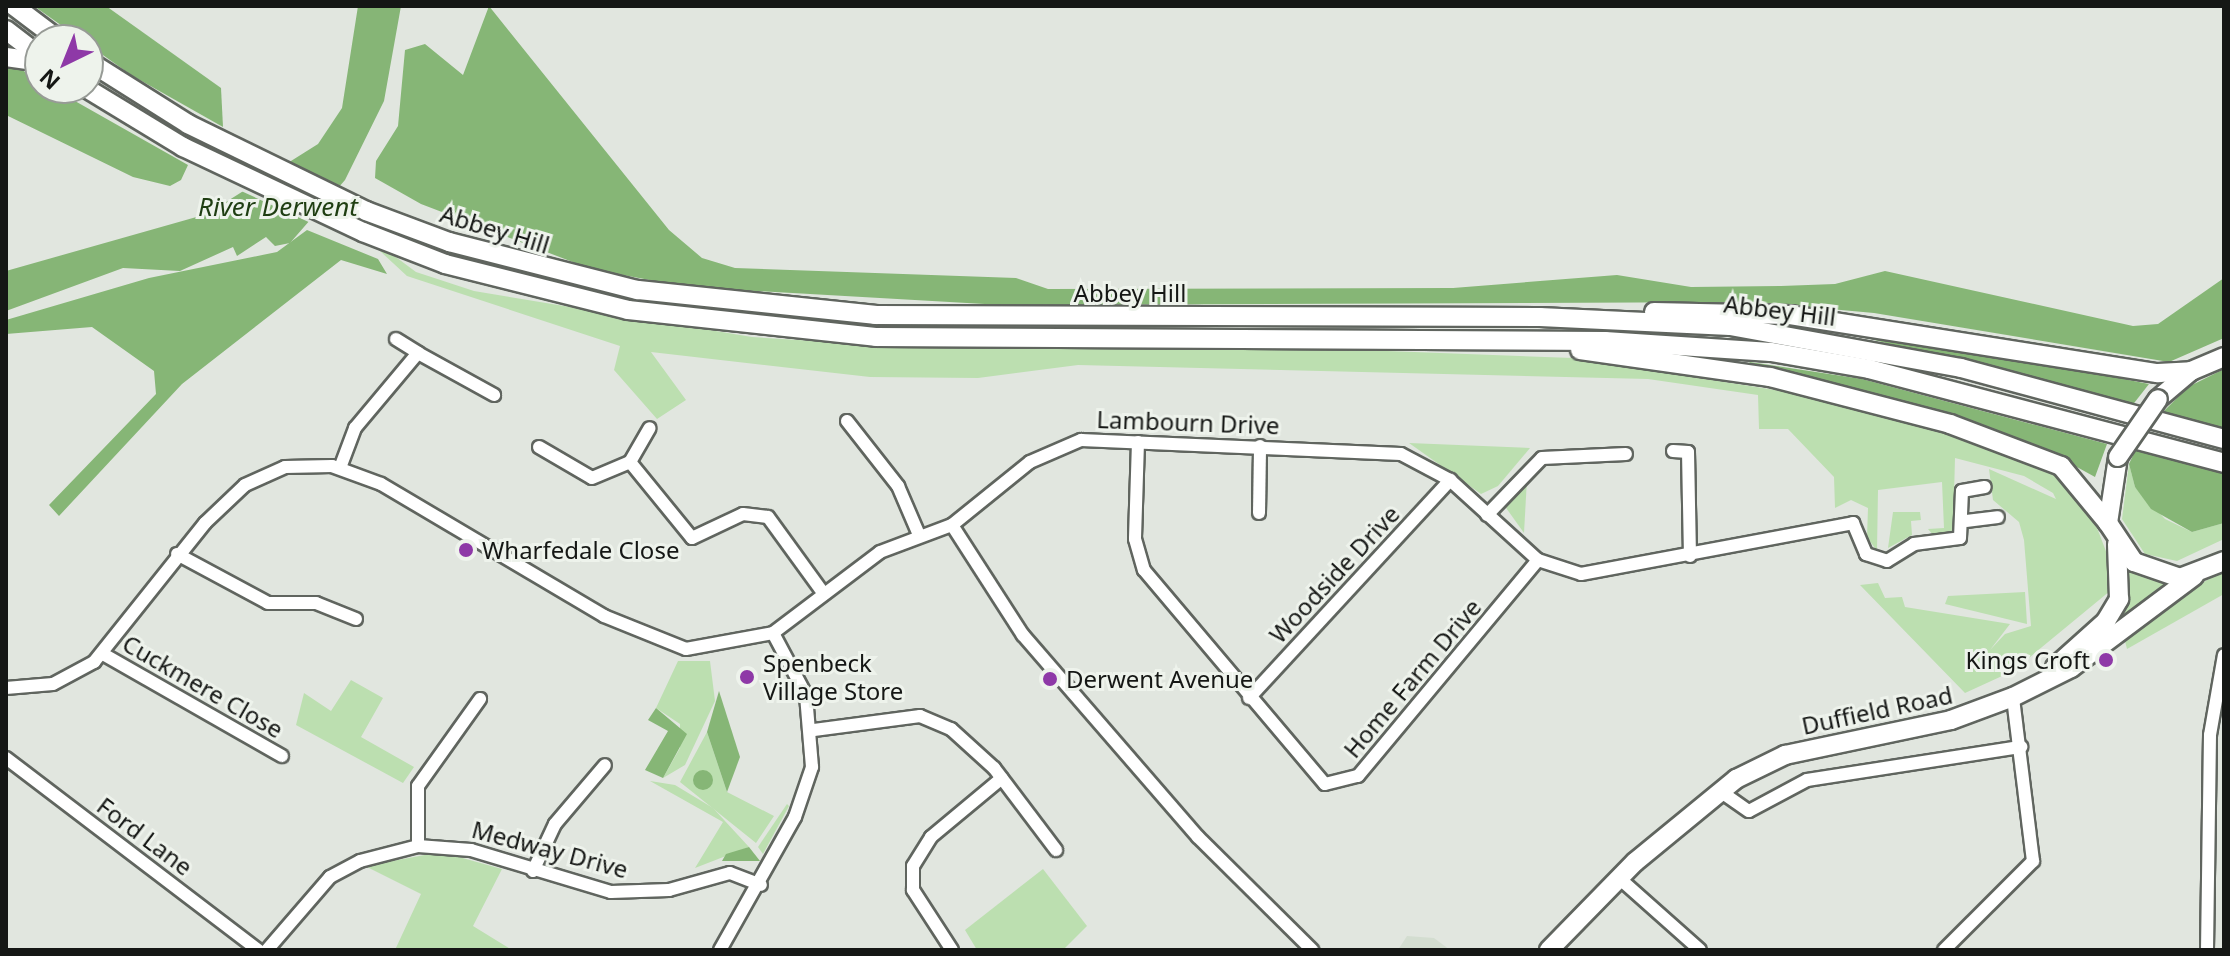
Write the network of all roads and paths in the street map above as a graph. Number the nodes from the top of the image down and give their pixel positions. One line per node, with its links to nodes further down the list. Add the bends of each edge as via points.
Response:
1 (14, 6): 2 (highway)
2 (38, 24)
3 (6, 30): 4 (highway)
4 (24, 44)
5 (104, 71): 7 (highway, Abbey Hill, via 216,138 350,204 544,269 638,290 795,311)
6 (104, 98): 9 (highway, Abbey Hill, via 207,158 342,222 535,290 782,331)
7 (1540, 317): 12 (highway, via 1790,315 2158,373); 16 (highway, Abbey Hill, via 1730,326 1847,343)
8 (396, 339): 10 (street)
9 (1522, 342): 22 (highway, Abbey Hill, via 1664,343 1869,369); 31 (highway, via 1770,377 1921,415 2061,466)
10 (418, 353): 13 (street); 24 (street, via 355,428)
11 (2224, 357): 12 (highway)
12 (2191, 371): 31 (highway, bridge, via 2158,399 2118,457)
13 (494, 395)
14 (847, 421): 33 (street, via 898,486)
15 (650, 428): 23 (street)
16 (2217, 437)
17 (1138, 442): 18 (street, Lambourn Drive); 32 (street, Lambourn Drive, via 1081,440 1053,449); 48 (street, Home Farm Drive, via 1139,560)
18 (1260, 446): 25 (street, Lambourn Drive, via 1384,451); 27 (street)
19 (539, 447): 23 (street, via 592,478)
20 (1673, 451): 36 (street, via 1688,452)
21 (1626, 454): 28 (street, via 1600,462 1542,458)
22 (2216, 461)
23 (630, 462): 40 (street, via 692,538 751,513 776,523)
24 (340, 468): 35 (street, Lambourn Drive, via 263,473); 42 (street, Lambourn Drive, via 381,484 648,638 705,649)
25 (1450, 480): 28 (street, Lambourn Drive); 48 (street, Woodside Drive)
26 (1985, 487): 30 (street, via 1962,491)
27 (1259, 513)
28 (1487, 515): 37 (street, Lambourn Drive)
29 (1998, 517): 30 (street)
30 (1966, 521): 36 (street, Lambourn Drive, via 1957,540 1921,542 1881,562 1861,548 1853,523)
31 (2108, 523): 34 (highway)
32 (952, 525): 33 (street, Lambourn Drive); 66 (street, via 1018,629 1198,837)
33 (919, 535): 40 (street, Lambourn Drive, via 880,552)
34 (2117, 544): 39 (highway, via 2144,568); 45 (highway, Duffield Road, via 2123,575 2113,610)
35 (177, 554): 41 (street, via 268,603 316,603); 43 (street, Lambourn Drive)
36 (1690, 556): 37 (street, Lambourn Drive, via 1600,574)
37 (1538, 560): 48 (street, Home Farm Drive, via 1349,782 1315,778)
38 (2223, 562): 39 (highway, Duffield Road)
39 (2194, 576): 45 (highway, Duffield Road, via 2071,668)
40 (824, 594): 42 (street, Lambourn Drive)
41 (356, 619)
42 (773, 633): 50 (street, via 806,695)
43 (103, 654): 46 (street, Lambourn Drive, via 53,684); 52 (street, Cuckmere Close)
44 (2224, 655): 70 (street, via 2210,735)
45 (2045, 678): 47 (highway, Duffield Road)
46 (6, 688)
47 (2013, 697): 51 (street); 56 (highway, Duffield Road, via 1951,720 1785,755)
48 (1249, 698)
49 (480, 699): 57 (street, via 418,786)
50 (814, 730): 55 (street, via 920,716 951,729); 61 (street, via 812,767 795,817)
51 (2021, 747): 56 (street, via 1807,780 1749,811); 69 (street, via 2033,861)
52 (282, 756)
53 (6, 758): 63 (street, Ford Lane)
54 (605, 765): 59 (street, via 555,824)
55 (1002, 778): 58 (street); 65 (street, via 931,837 913,866 913,890)
56 (1720, 791): 60 (highway, Duffield Road)
57 (418, 846): 59 (street, Medway Drive, via 460,848); 64 (street, Medway Drive, via 360,861 330,877)
58 (1056, 850)
59 (533, 871): 61 (street, Medway Drive, via 631,894 730,873)
60 (1619, 878): 67 (highway, Duffield Road); 68 (street)
61 (761, 885): 62 (street)
62 (727, 948)
63 (258, 950)
64 (267, 950)
65 (952, 950)
66 (1312, 950)
67 (1549, 950)
68 (1700, 950)
69 (1944, 950)
70 (2207, 950)

